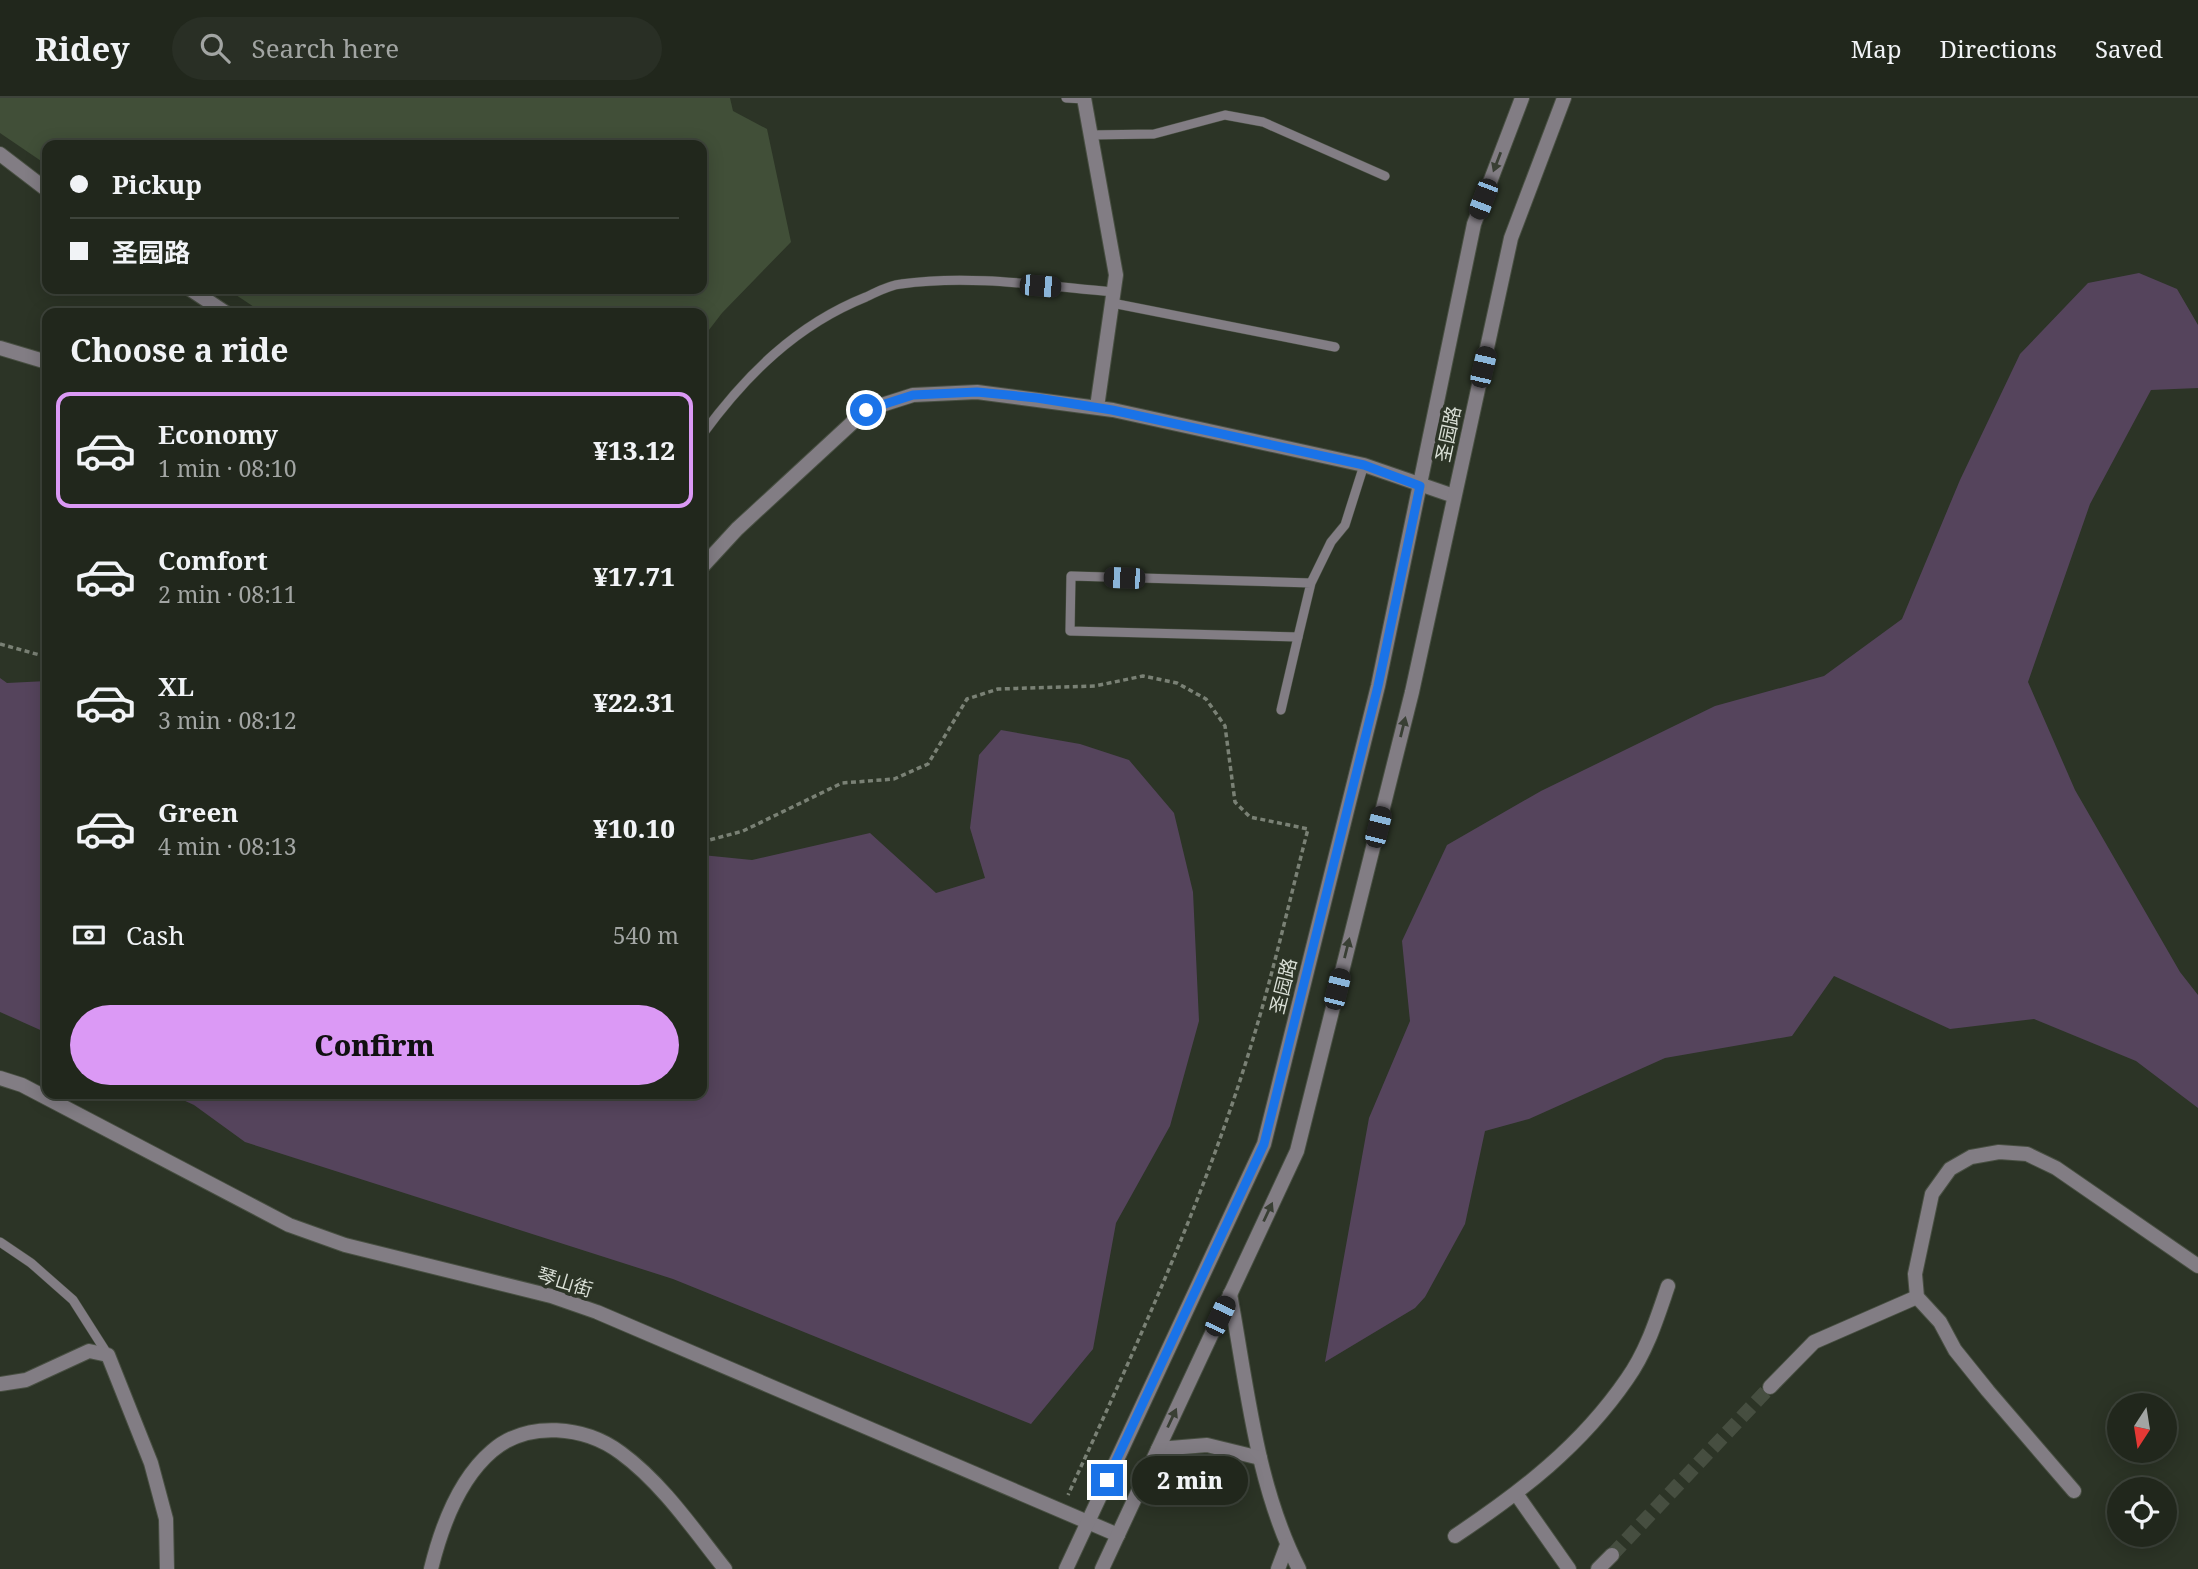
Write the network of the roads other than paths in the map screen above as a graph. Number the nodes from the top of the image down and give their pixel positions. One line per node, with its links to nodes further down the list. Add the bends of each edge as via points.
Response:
1 (1066, 98): 2 (lane)
2 (1084, 98): 5 (street)
3 (1522, 98): 18 (street, 圣园路, one-way to 18, via 1474,224)
4 (1564, 98): 19 (street, 圣园路, via 1511,238)
5 (1090, 135): 7 (lane, via 1154,134 1225,115 1263,122); 10 (street, via 1113,246)
6 (0, 154): 8 (street)
7 (1385, 176)
8 (42, 186)
9 (198, 294): 11 (street)
10 (1113, 297): 12 (lane); 15 (street); 16 (lane, via 966,280 899,284 831,311 774,352)
11 (218, 308)
12 (1335, 347)
13 (0, 348): 14 (street)
14 (42, 361)
15 (1097, 407): 17 (street); 20 (street, via 977,392 913,395 866,410 737,528)
16 (707, 428)
17 (1364, 465): 18 (street); 21 (lane, via 1345,525)
18 (1420, 486): 19 (street); 39 (street, 圣园路, via 1378,686 1264,1144)
19 (1454, 496): 30 (street, 圣园路, one-way to 19, via 1297,1151 1412,692)
20 (707, 561)
21 (1311, 583): 22 (lane); 22 (lane, via 1071,576 1070,631)
22 (1298, 637): 23 (lane)
23 (1281, 710)
24 (0, 1078): 25 (street, 琴山街)
25 (42, 1096)
26 (47, 1099): 39 (street, 琴山街, via 289,1225 345,1245 551,1296 597,1312)
27 (0, 1242): 32 (lane, via 73,1300)
28 (2198, 1266): 31 (street, via 2056,1168 2026,1154 1999,1152 1971,1157 1950,1169 1932,1194 1915,1274)
29 (1668, 1286): 38 (street, via 1651,1336 1628,1378 1566,1452)
30 (1230, 1294): 35 (street, 圣园路, one-way to 30); 36 (street)
31 (1917, 1297): 34 (street, via 1814,1342); 37 (street, via 1988,1391)
32 (108, 1355): 33 (street, via 89,1351 26,1380); 44 (street, via 151,1463 166,1519)
33 (0, 1384)
34 (1770, 1387)
35 (1158, 1449): 36 (street, via 1207,1445); 40 (street, 圣园路)
36 (1261, 1458): 42 (street)
37 (2074, 1491)
38 (1517, 1495): 41 (street); 51 (street)
39 (1087, 1524): 40 (street, 琴山街); 47 (street, 圣园路)
40 (1118, 1535): 48 (street, 圣园路)
41 (1455, 1536)
42 (1287, 1545): 49 (street); 50 (street)
43 (1612, 1555): 52 (street)
44 (167, 1569)
45 (431, 1569): 46 (street, via 452,1507 492,1450 520,1436 569,1430 621,1452 675,1507)
46 (725, 1569)
47 (1066, 1569)
48 (1102, 1569)
49 (1278, 1569)
50 (1299, 1569)
51 (1569, 1569)
52 (1598, 1569)

